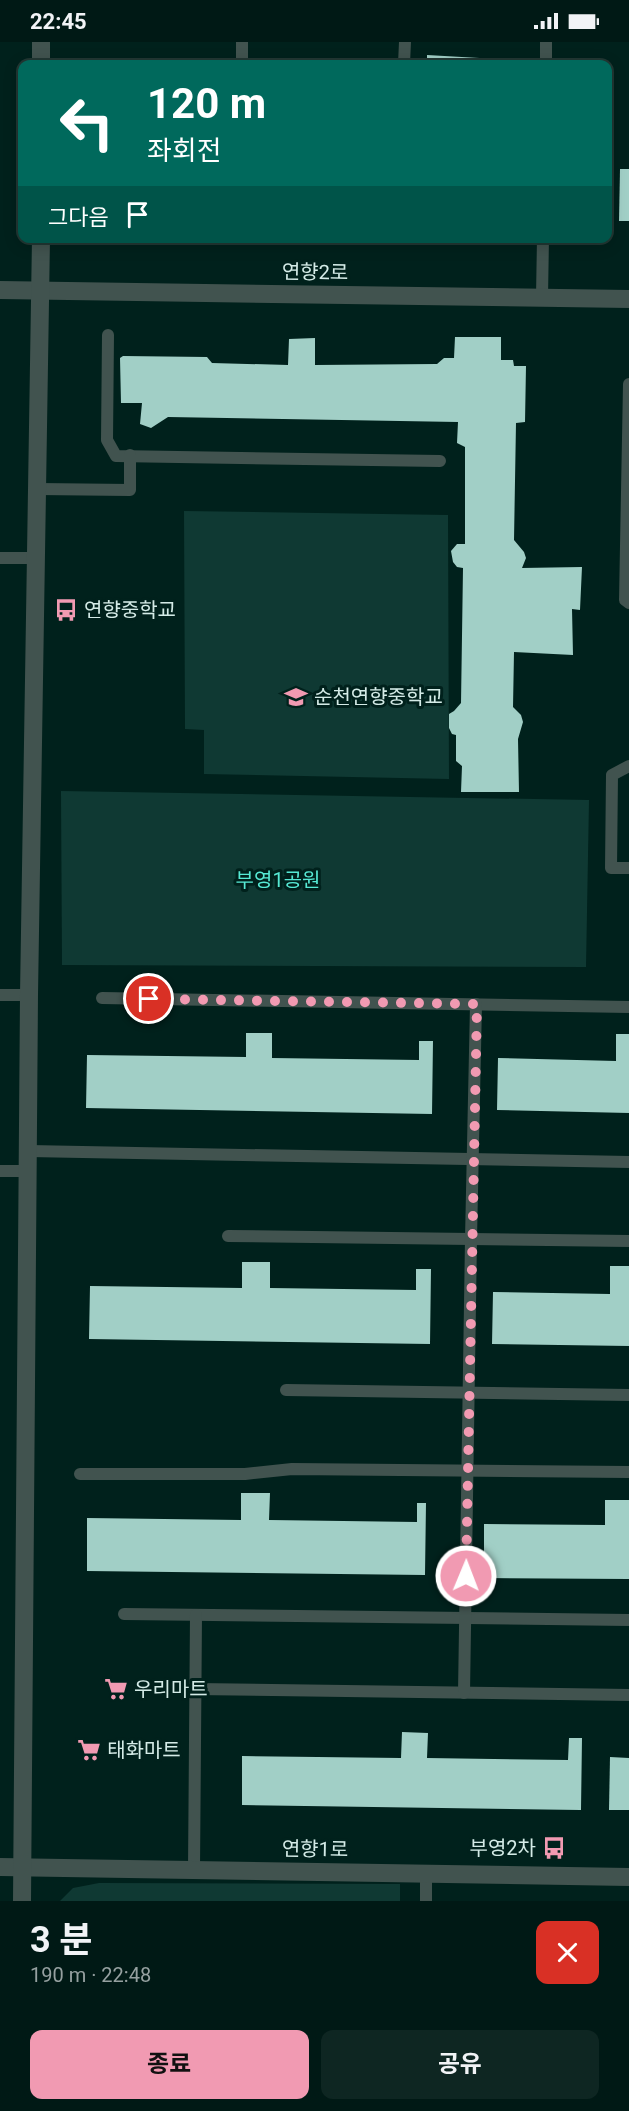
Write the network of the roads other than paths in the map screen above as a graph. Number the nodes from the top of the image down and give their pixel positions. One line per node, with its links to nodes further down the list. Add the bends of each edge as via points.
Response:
1 (41, 42): 5 (street)
2 (242, 42): 6 (lane)
3 (405, 42): 7 (lane)
4 (546, 42): 8 (lane)
5 (41, 60)
6 (242, 60)
7 (404, 60)
8 (546, 60)
9 (41, 243): 12 (street)
10 (543, 243): 13 (lane)
11 (0, 290): 12 (street, 연향2로)
12 (41, 291): 13 (street, 연향2로); 19 (street)
13 (542, 297): 14 (street, 연향2로)
14 (629, 299)
15 (108, 335): 17 (lane, via 107,440 116,456)
16 (629, 384): 22 (lane)
17 (130, 456): 18 (lane); 19 (lane, via 130,490)
18 (440, 461)
19 (38, 489): 21 (street)
20 (0, 558): 21 (lane)
21 (36, 558): 26 (street)
22 (629, 603)
23 (629, 766): 24 (lane, via 612,776 611,868)
24 (629, 868)
25 (0, 995): 26 (lane)
26 (29, 995): 30 (street)
27 (102, 998): 28 (lane)
28 (477, 1004): 29 (lane); 31 (lane)
29 (629, 1007)
30 (29, 1151): 31 (lane); 34 (street)
31 (473, 1159): 32 (lane); 36 (lane)
32 (629, 1162)
33 (0, 1171): 34 (lane)
34 (27, 1171): 52 (street)
35 (228, 1236): 36 (lane)
36 (471, 1239): 37 (lane); 39 (lane)
37 (629, 1241)
38 (285, 1390): 39 (lane)
39 (468, 1392): 40 (lane); 41 (lane)
40 (629, 1395)
41 (467, 1470): 42 (lane); 43 (lane, via 292,1468 245,1474); 46 (lane)
42 (629, 1472)
43 (80, 1474)
44 (124, 1614): 45 (lane)
45 (196, 1615): 46 (lane); 48 (lane)
46 (465, 1619): 47 (lane); 49 (lane)
47 (629, 1620)
48 (195, 1689): 49 (lane); 53 (lane)
49 (464, 1693): 50 (lane)
50 (629, 1695)
51 (0, 1866): 52 (street, 연향1로)
52 (22, 1867): 53 (street, 연향1로); 56 (street)
53 (194, 1869): 54 (street, 연향1로)
54 (426, 1874): 55 (street, 연향1로); 57 (lane)
55 (629, 1877)
56 (22, 1901)
57 (426, 1901)

